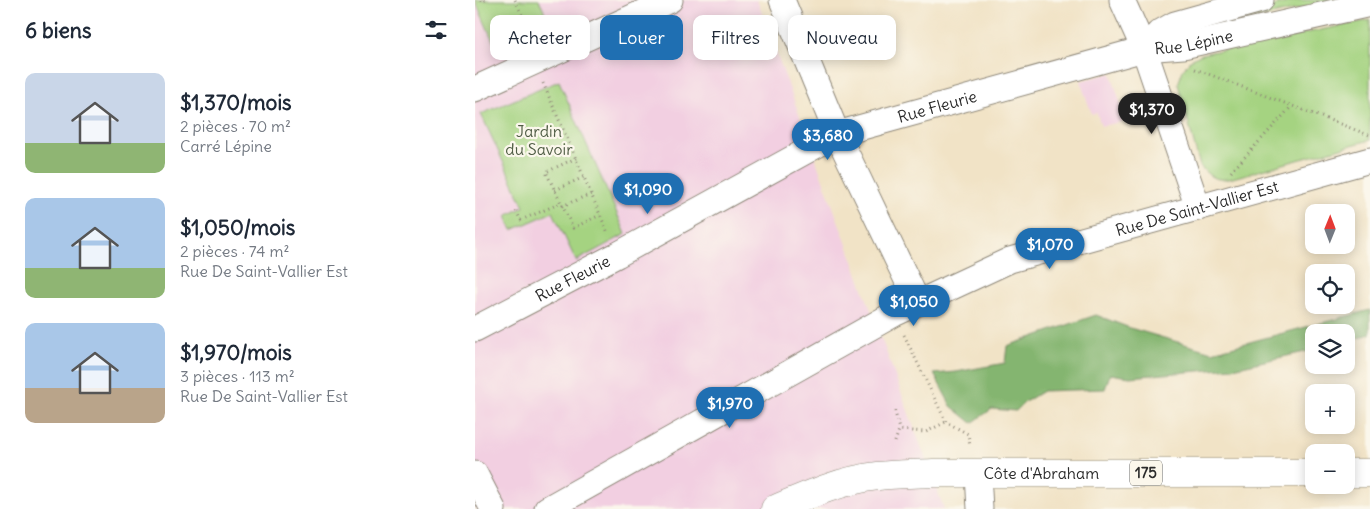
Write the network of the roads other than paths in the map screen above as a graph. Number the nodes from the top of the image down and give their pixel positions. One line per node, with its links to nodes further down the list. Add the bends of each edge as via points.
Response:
1 (670, 0): 7 (street)
2 (782, 0): 8 (street)
3 (1122, 0): 6 (street)
4 (1261, 0): 6 (street, Rue Lépine, via 1175,24 1159,33)
5 (1370, 4): 6 (street, Rue Lépine, via 1183,46)
6 (1143, 50): 8 (street, Rue Fleurie); 10 (street)
7 (475, 89)
8 (837, 134): 11 (street); 12 (street, Rue Fleurie)
9 (1370, 160): 10 (street, Rue De Saint-Vallier Est)
10 (1198, 208): 11 (street, Rue De Saint-Vallier Est, via 1010,260)
11 (918, 303): 19 (street, Rue De Saint-Vallier Est)
12 (475, 329)
13 (1305, 473): 17 (main road, Côte d'Abraham / 175)
14 (1355, 473): 15 (main road)
15 (1370, 473)
16 (475, 474): 18 (street)
17 (979, 474): 20 (main road, Côte d'Abraham / 175, via 878,476 827,488); 21 (street)
18 (493, 509)
19 (547, 509)
20 (775, 509)
21 (980, 509)

